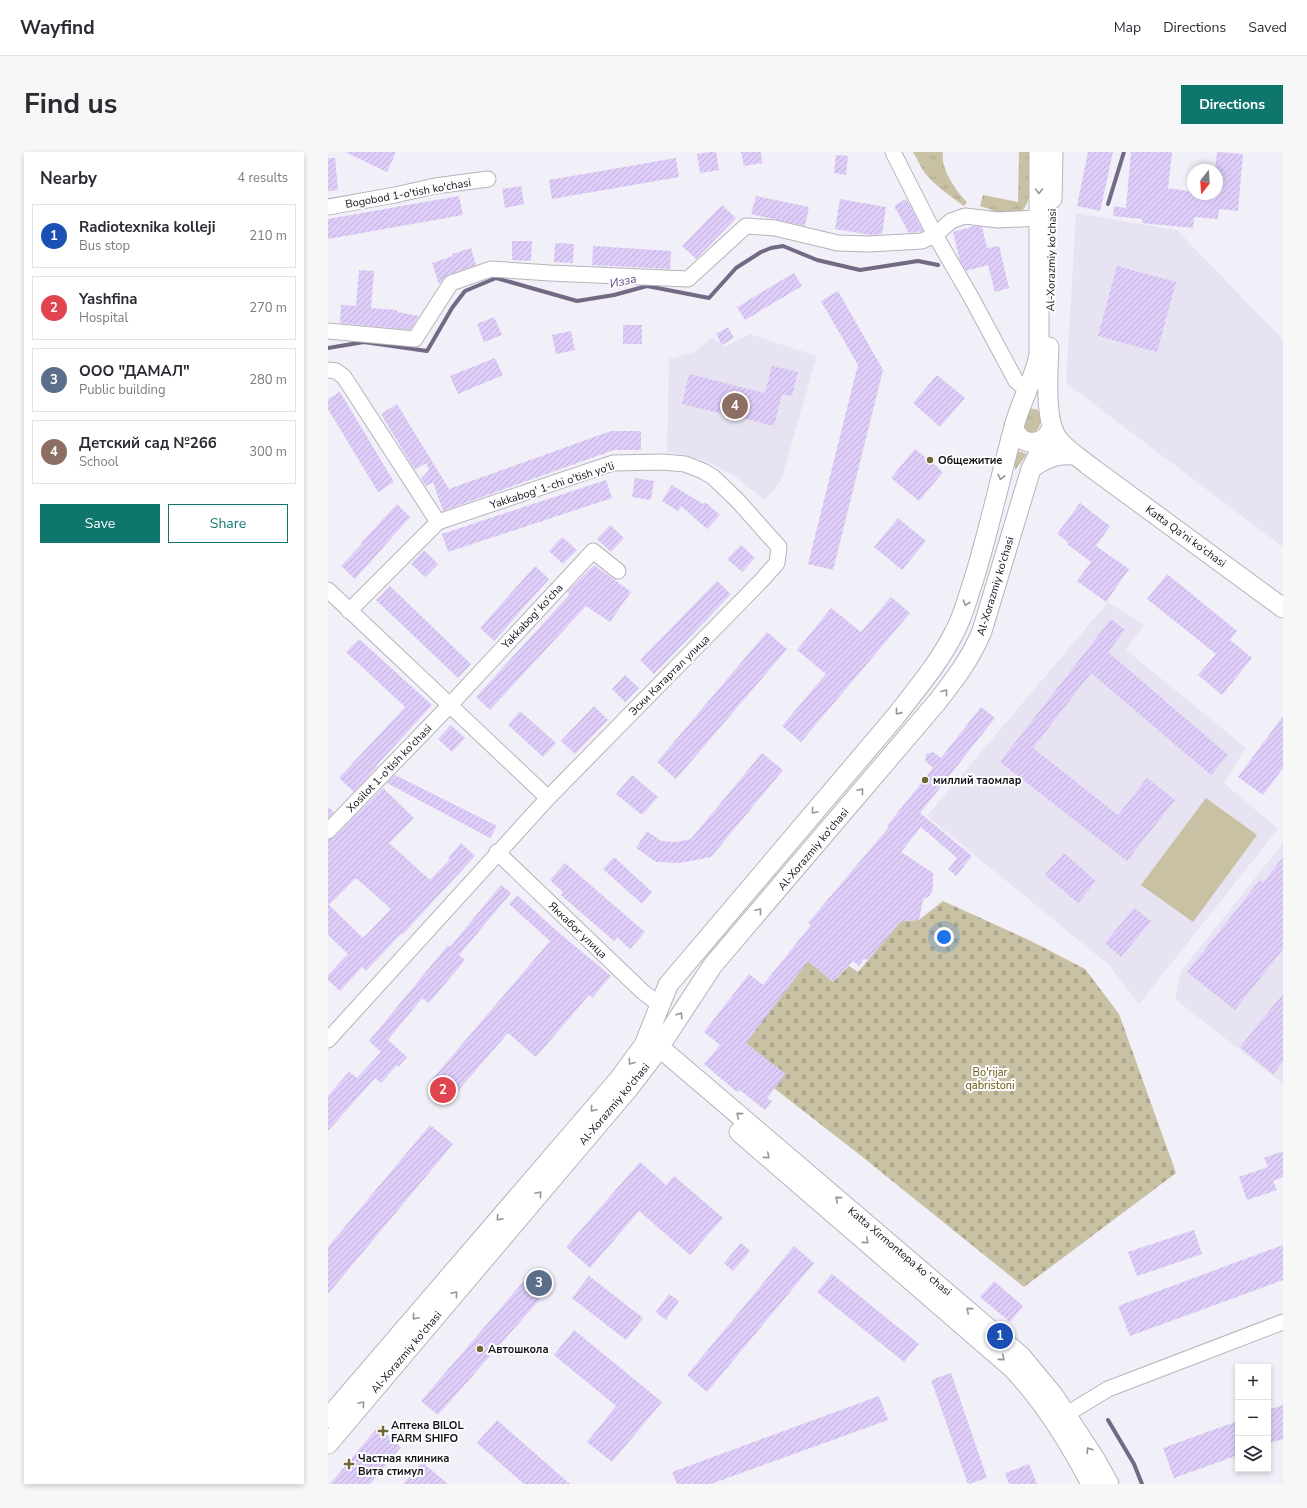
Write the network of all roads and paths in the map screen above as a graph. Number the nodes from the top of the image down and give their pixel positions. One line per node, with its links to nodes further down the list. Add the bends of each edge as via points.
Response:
1 (892, 152): 7 (street)
2 (1039, 152): 6 (main road, Al-Xorazmiy ko'chasi, one-way to 6)
3 (1053, 152): 13 (main road, Al-Xorazmiy ko'chasi, via 1048,386)
4 (488, 179): 5 (street, Bogobod 1-o'tish ko'chasi, via 435,186)
5 (328, 207)
6 (1039, 218): 7 (street, via 998,220 965,216 951,221); 10 (main road, Al-Xorazmiy ko'chasi, via 1039,351)
7 (935, 236): 8 (street, via 922,241 845,243 775,228 746,226 688,279 491,268 451,283 415,339); 10 (street, via 1016,381)
8 (328, 331)
9 (328, 370): 17 (street, via 336,371 344,378)
10 (1027, 390): 11 (main road, Al-Xorazmiy ko'chasi)
11 (1020, 408): 12 (main road, Al-Xorazmiy ko'chasi); 13 (main road, via 1035,403 1044,406)
12 (1014, 426): 13 (main road, via 1017,435); 27 (main road, Al-Xorazmiy ko'chasi, one-way to 27, via 976,573 958,626 945,650 895,717 668,985)
13 (1044, 432): 14 (main road); 15 (main road, via 1058,439); 16 (main road, Al-Xorazmiy ko'chasi)
14 (1070, 455): 15 (main road); 16 (main road, via 1051,457)
15 (1088, 464): 21 (main road, Katta Qa'ni ko'chasi)
16 (1032, 469): 29 (main road, Al-Xorazmiy ko'chasi, one-way to 16, via 713,965 964,667 982,631)
17 (438, 522): 18 (street, Yakkabog' 1-chi o'tish yo'li, via 613,463 663,462 685,464 713,478 738,501); 22 (street, Yakkabog' 1-chi o'tish yo'li)
18 (779, 547): 24 (street, Эски Катартал улица, via 777,563 761,581)
19 (618, 571): 23 (street, Yakkabog' ko'cha, via 593,551)
20 (328, 590): 22 (street)
21 (1283, 608)
22 (349, 611): 23 (street)
23 (450, 705): 24 (street); 25 (street, Xosilot 1-o'tish ko'chasi)
24 (548, 798): 26 (street, Эски Катартал улица)
25 (328, 831)
26 (497, 852): 27 (street, Яккабог улица, via 643,992); 28 (street, Эски Катартал улица)
27 (660, 1005): 29 (main road, Al-Xorazmiy ko'chasi)
28 (328, 1040)
29 (652, 1050): 31 (main road, Katta Xirmontepa koʻchasi, via 1000,1336 1039,1375 1054,1396); 32 (main road, Al-Xorazmiy ko'chasi, via 629,1088)
30 (1283, 1322): 31 (street, via 1108,1388)
31 (1061, 1418): 34 (main road, Katta Xirmontepa koʻchasi); 35 (main road, Katta Xirmontepa koʻchasi, one-way to 31)
32 (332, 1419): 33 (main road, Al-Xorazmiy ko'chasi)
33 (328, 1444)
34 (1091, 1484)
35 (1109, 1484)

